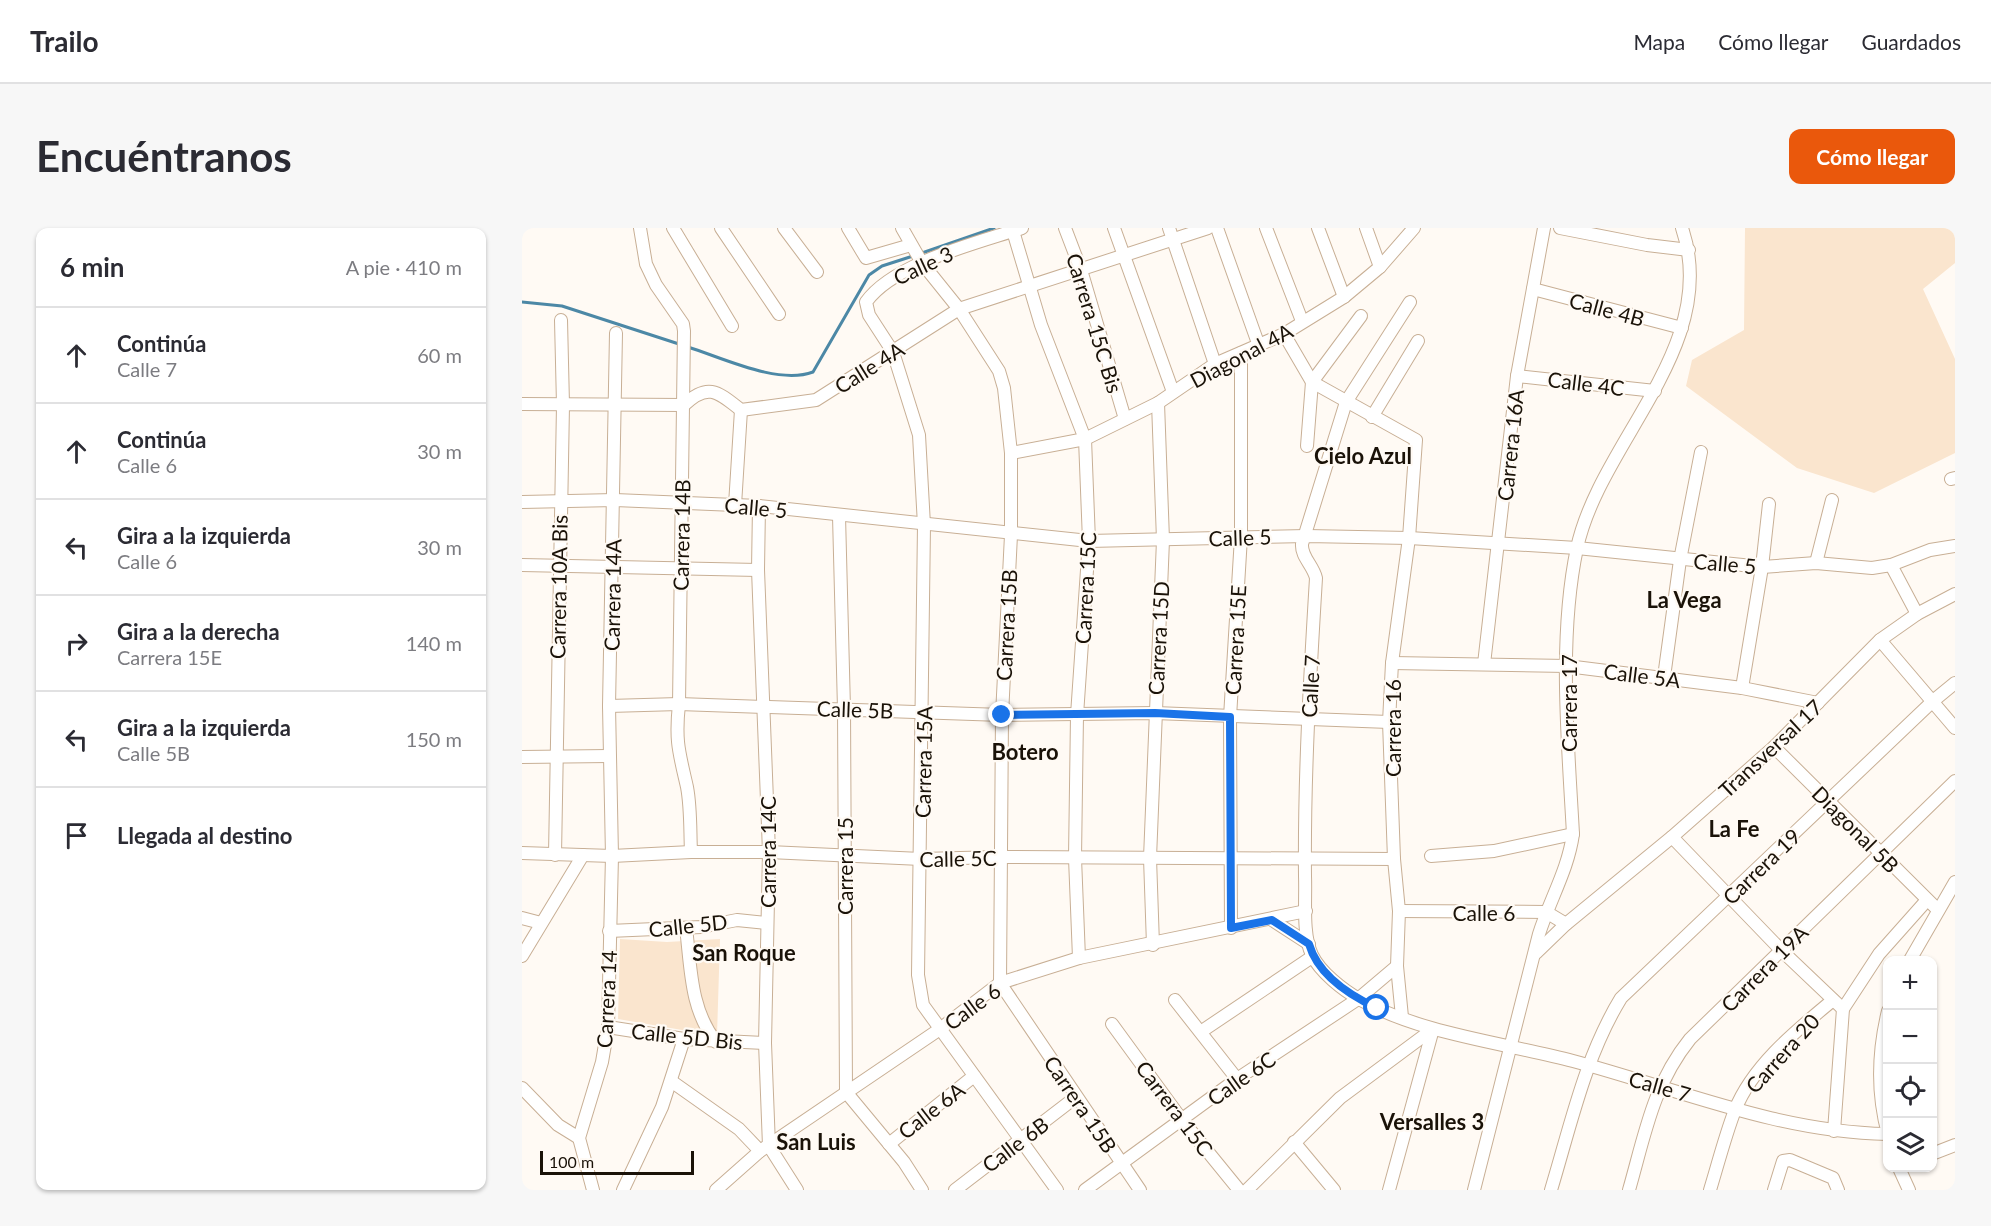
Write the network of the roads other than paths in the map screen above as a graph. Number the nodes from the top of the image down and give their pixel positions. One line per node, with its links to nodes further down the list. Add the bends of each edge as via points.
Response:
1 (640, 228): 54 (street, Carrera 14B, via 646,264 683,324)
2 (673, 228): 37 (street)
3 (721, 228): 33 (street)
4 (784, 228): 26 (street)
5 (848, 228): 22 (street, via 866,258)
6 (902, 228): 22 (street, Carrera 15B)
7 (1065, 228): 25 (street, Carrera 15C Bis)
8 (1114, 228): 23 (street)
9 (1208, 228): 20 (street, Calle 4A)
10 (1217, 228): 42 (street)
11 (1266, 228): 36 (street)
12 (1317, 228): 29 (street)
13 (1366, 228): 24 (street)
14 (1544, 228): 28 (street, Carrera 16A)
15 (1560, 228): 21 (street)
16 (1682, 228): 21 (street, Carrera 17)
17 (1018, 229): 19 (street, Calle 3); 27 (street, Carrera 15C)
18 (1412, 229): 24 (street, Diagonal 4A)
19 (989, 232): 22 (street, Calle 3)
20 (1171, 234): 23 (street, Calle 4A); 45 (street)
21 (1689, 250): 38 (street, Carrera 17)
22 (916, 254): 30 (street, Calle 3, via 875,289); 32 (street, Carrera 15B)
23 (1125, 255): 25 (street, Calle 4A); 49 (street)
24 (1380, 267): 29 (street, Diagonal 4A)
25 (1081, 270): 27 (street, Calle 4A); 58 (street, Carrera 15C Bis)
26 (817, 272)
27 (1031, 285): 32 (street, Calle 4A); 59 (street, Carrera 15C, via 1041,325)
28 (1533, 289): 38 (street, Calle 4B); 46 (street, Carrera 16A)
29 (1344, 297): 36 (street, Diagonal 4A)
30 (866, 302): 43 (street, Carrera 15A, via 869,315)
31 (1410, 302): 50 (street, Calle 7)
32 (959, 309): 43 (street, Calle 4A); 62 (street, Carrera 15B, via 999,371)
33 (779, 314)
34 (1361, 316): 47 (street)
35 (561, 320): 53 (street, Carrera 10A Bis)
36 (1302, 321): 40 (street, Diagonal 4A)
37 (732, 326)
38 (1682, 328): 48 (street, Carrera 17)
39 (616, 333): 55 (street, Carrera 14A)
40 (1284, 334): 42 (street, Diagonal 4A); 47 (street)
41 (1418, 341): 57 (street)
42 (1259, 346): 44 (street, Diagonal 4A)
43 (894, 352): 56 (street, Calle 4A, via 816,400); 72 (street, Carrera 15A, via 919,435)
44 (1241, 353): 45 (street, Diagonal 4A); 75 (street, Carrera 15E)
45 (1215, 364): 49 (street, Diagonal 4A)
46 (1517, 376): 48 (street, Calle 4C); 79 (street, Carrera 16A)
47 (1312, 382): 50 (street); 60 (street)
48 (1655, 391): 81 (street, Carrera 17, via 1589,506)
49 (1173, 392): 51 (street, Diagonal 4A)
50 (1346, 402): 57 (street); 74 (street, Calle 7)
51 (1158, 403): 58 (street, Diagonal 4A); 77 (street, Carrera 15D)
52 (522, 404): 53 (street)
53 (563, 405): 55 (street); 65 (street, Carrera 10A Bis)
54 (684, 405): 55 (street); 56 (street, via 697,393 707,391 719,393); 67 (street, Carrera 14B)
55 (614, 406): 63 (street, Carrera 14A)
56 (741, 410): 69 (street)
57 (1372, 417): 76 (street, Carrera 16, via 1416,440)
58 (1125, 419): 59 (street, Diagonal 4A)
59 (1085, 439): 62 (street, Diagonal 4A); 78 (street, Carrera 15C)
60 (1307, 446)
61 (1701, 452): 82 (street)
62 (1011, 453): 73 (street, Carrera 15B)
63 (615, 500): 65 (street, Calle 5); 67 (street, Calle 5); 87 (street, Carrera 14A)
64 (1832, 500): 83 (street)
65 (559, 501): 66 (street, Calle 5); 86 (street, Carrera 10A Bis)
66 (522, 502)
67 (681, 503): 69 (street, Calle 5); 89 (street, Carrera 14B)
68 (1769, 504): 88 (street)
69 (735, 505): 70 (street, Calle 5)
70 (759, 506): 71 (street, Calle 5); 90 (street, Carrera 14C)
71 (839, 516): 72 (street, Calle 5); 105 (street, Carrera 15)
72 (924, 525): 73 (street, Calle 5); 106 (street, Carrera 15A)
73 (1011, 535): 78 (street, Calle 5); 108 (street, Carrera 15B)
74 (1306, 536): 75 (street, Calle 5); 76 (street, Calle 5); 111 (street, Calle 7, via 1302,552 1316,578)
75 (1241, 537): 77 (street, Calle 5); 110 (street, Carrera 15E)
76 (1408, 538): 79 (street, Calle 5); 94 (street, Carrera 16)
77 (1163, 540): 78 (street, Calle 5); 107 (street, Carrera 15D)
78 (1089, 541): 109 (street, Carrera 15C)
79 (1499, 542): 81 (street, Calle 5); 95 (street, Carrera 16A)
80 (1955, 546): 85 (street, Calle 5, via 1930,550)
81 (1577, 548): 82 (street, Calle 5); 96 (street, Carrera 17)
82 (1680, 560): 88 (street, Calle 5); 97 (street)
83 (1816, 563): 85 (street, Calle 5, via 1858,568); 88 (street, Calle 5)
84 (522, 564): 86 (street)
85 (1891, 565): 92 (street)
86 (559, 566): 87 (street); 117 (street, Carrera 10A Bis)
87 (611, 567): 89 (street); 103 (street, Carrera 14A)
88 (1762, 567): 99 (street)
89 (680, 568): 90 (street); 102 (street, Carrera 14B)
90 (758, 570): 104 (street, Carrera 14C)
91 (1955, 594): 92 (street, Transversal 17)
92 (1917, 614): 93 (street, Transversal 17)
93 (1880, 640): 100 (street); 101 (street, Transversal 17)
94 (1392, 663): 95 (street, Calle 5A); 112 (street, Carrera 16)
95 (1485, 664): 96 (street, Calle 5A)
96 (1568, 666): 97 (street, Calle 5A); 120 (street, Carrera 17, via 1566,729)
97 (1664, 677): 99 (street, Calle 5A)
98 (1955, 683): 100 (street, Carrera 19)
99 (1742, 688): 101 (street, Calle 5A)
100 (1933, 701): 113 (street); 119 (street, Carrera 19)
101 (1818, 703): 114 (street, Transversal 17)
102 (679, 704): 103 (street, Calle 5B); 104 (street, Calle 5B); 122 (street, Carrera 14B, via 676,732 687,788)
103 (609, 706): 115 (street, Carrera 14A)
104 (765, 707): 105 (street, Calle 5B); 123 (street, Carrera 14C)
105 (844, 709): 106 (street, Calle 5B); 128 (street, Carrera 15)
106 (924, 711): 108 (street, Calle 5B); 135 (street, Carrera 15A)
107 (1155, 713): 109 (street, Calle 5B); 110 (street, Calle 5B); 133 (street, Carrera 15D)
108 (1002, 715): 109 (street, Calle 5B); 131 (street, Carrera 15B)
109 (1077, 715): 132 (street, Carrera 15C)
110 (1230, 717): 111 (street, Calle 5B); 136 (street, Carrera 15E)
111 (1308, 720): 112 (street, Calle 5B); 134 (street, Calle 7)
112 (1389, 723): 137 (street, Carrera 16)
113 (1955, 728)
114 (1774, 747): 119 (street, Diagonal 5B); 121 (street, Transversal 17)
115 (609, 756): 117 (street); 129 (street, Carrera 14A)
116 (522, 757): 117 (street)
117 (556, 757): 126 (street, Carrera 10A Bis)
118 (1955, 781): 125 (street, Carrera 19A)
119 (1829, 801): 125 (street, Diagonal 5B); 139 (street, Carrera 19)
120 (1573, 834): 130 (street, via 1494,851); 144 (street, Carrera 17, via 1569,860)
121 (1672, 837): 139 (street); 149 (street, Transversal 17)
122 (692, 852): 123 (street, Calle 5C); 129 (street, Calle 5C)
123 (769, 852): 128 (street, Calle 5C); 148 (street, Carrera 14C)
124 (522, 854): 126 (street, Calle 5C)
125 (1879, 854): 140 (street, Diagonal 5B); 157 (street, Carrera 19A)
126 (555, 855): 127 (street, Calle 5C)
127 (583, 855): 129 (street, Calle 5C); 147 (street)
128 (844, 855): 135 (street, Calle 5C); 186 (street, Carrera 15)
129 (612, 856): 153 (street, Carrera 14)
130 (1431, 856)
131 (1000, 857): 132 (street, Calle 5C); 135 (street, Calle 5C); 164 (street, Carrera 15B)
132 (1075, 858): 133 (street, Calle 5C); 162 (street, Carrera 15C)
133 (1150, 858): 136 (street, Calle 5C); 156 (street, Carrera 15D)
134 (1305, 858): 136 (street, Calle 5C); 137 (street, Calle 5C); 142 (street, Calle 7)
135 (921, 859): 172 (street, Carrera 15A, via 918,975 923,1005)
136 (1231, 859): 152 (street, Carrera 15E)
137 (1394, 859): 143 (street, Carrera 16)
138 (1954, 884): 141 (street)
139 (1728, 897): 157 (street); 180 (street, Carrera 19, via 1621,998)
140 (1927, 900): 141 (street, Diagonal 5B); 150 (street, Carrera 20)
141 (1938, 910): 154 (street)
142 (1306, 911): 146 (street, Calle 6); 155 (street, Calle 7)
143 (1399, 911): 144 (street, Calle 6); 163 (street, Carrera 16)
144 (1546, 912): 149 (street, Calle 6); 158 (street, Carrera 17)
145 (522, 918): 147 (street)
146 (1272, 920): 152 (street, Calle 6); 155 (street)
147 (541, 923): 159 (street)
148 (767, 923): 151 (street, Calle 5D, via 737,920); 177 (street, Carrera 14C)
149 (1566, 924): 158 (street, Transversal 17)
150 (1907, 926): 154 (street); 168 (street, Carrera 20, via 1880,954)
151 (686, 928): 153 (street, Calle 5D); 176 (street, via 696,1008)
152 (1231, 928): 156 (street, Calle 6)
153 (609, 931): 171 (street, Carrera 14)
154 (1923, 936): 160 (street)
155 (1309, 944): 161 (street, Calle 7)
156 (1153, 945): 162 (street, Calle 6)
157 (1781, 950): 167 (street); 184 (street, Carrera 19A, via 1690,1039 1671,1062)
158 (1534, 955): 178 (street, Carrera 17)
159 (522, 956)
160 (1912, 956)
161 (1312, 957): 165 (street, Calle 7); 174 (street)
162 (1079, 958): 164 (street, Calle 6)
163 (1397, 966): 165 (street, Calle 6C); 169 (street, Carrera 16)
164 (1000, 983): 172 (street, Calle 6); 187 (street, Carrera 15B)
165 (1358, 999): 169 (street, Calle 7); 182 (street, Calle 6C)
166 (1175, 1000): 174 (street)
167 (1833, 1000): 168 (street); 188 (street, Carrera 20, via 1798,1029 1754,1077)
168 (1843, 1009): 191 (street)
169 (1402, 1017): 173 (street, Calle 7)
170 (1112, 1024): 190 (street, Carrera 15C)
171 (608, 1027): 175 (street, Calle 5D Bis); 193 (street, Carrera 14, via 602,1062)
172 (940, 1029): 181 (street, Carrera 15A); 186 (street, Calle 6)
173 (1433, 1029): 178 (street, Calle 7); 195 (street, via 1340,1098); 215 (street)
174 (1202, 1031): 182 (street)
175 (684, 1039): 176 (street, Calle 5D Bis); 183 (street)
176 (716, 1042): 177 (street, Calle 5D Bis)
177 (765, 1043): 198 (street, Carrera 14C)
178 (1510, 1045): 180 (street, Calle 7); 216 (street, Carrera 17)
179 (1883, 1050): 189 (street, via 1880,1079)
180 (1588, 1065): 184 (street, Calle 7); 217 (street, Carrera 19)
181 (974, 1076): 194 (street, Carrera 15A); 196 (street, Calle 6A)
182 (1237, 1079): 190 (street, Calle 6C)
183 (670, 1081): 198 (street); 204 (street)
184 (1659, 1086): 188 (street, Calle 7); 218 (street, Carrera 19A)
185 (522, 1088): 193 (street, via 558,1125)
186 (846, 1092): 196 (street); 198 (street, Calle 6)
187 (1076, 1098): 194 (street, Calle 6B); 200 (street, Carrera 15B)
188 (1736, 1108): 191 (street, Calle 7, via 1781,1122); 219 (street)
189 (1885, 1118)
190 (1182, 1120): 200 (street, Calle 6C); 212 (street, Carrera 15C)
191 (1834, 1131): 192 (street, Calle 7)
192 (1883, 1134)
193 (579, 1138): 203 (street)
194 (1021, 1139): 208 (street, Calle 6B); 209 (street, Carrera 15A)
195 (1294, 1142): 213 (street); 214 (street)
196 (889, 1144): 207 (street)
197 (1955, 1145): 199 (street)
198 (765, 1149): 205 (street, Calle 6); 206 (street)
199 (1937, 1152)
200 (1122, 1164): 210 (street, Calle 6C); 211 (street, Carrera 15B)
201 (1901, 1172): 221 (street)
202 (1836, 1184): 220 (street, via 1790,1160 1783,1161)
203 (593, 1190)
204 (623, 1190)
205 (716, 1190)
206 (797, 1190)
207 (922, 1190)
208 (955, 1190)
209 (1057, 1190)
210 (1085, 1190)
211 (1140, 1190)
212 (1239, 1190)
213 (1247, 1190)
214 (1334, 1190)
215 (1389, 1190)
216 (1474, 1190)
217 (1551, 1190)
218 (1629, 1190)
219 (1710, 1190)
220 (1774, 1190)
221 (1909, 1190)

